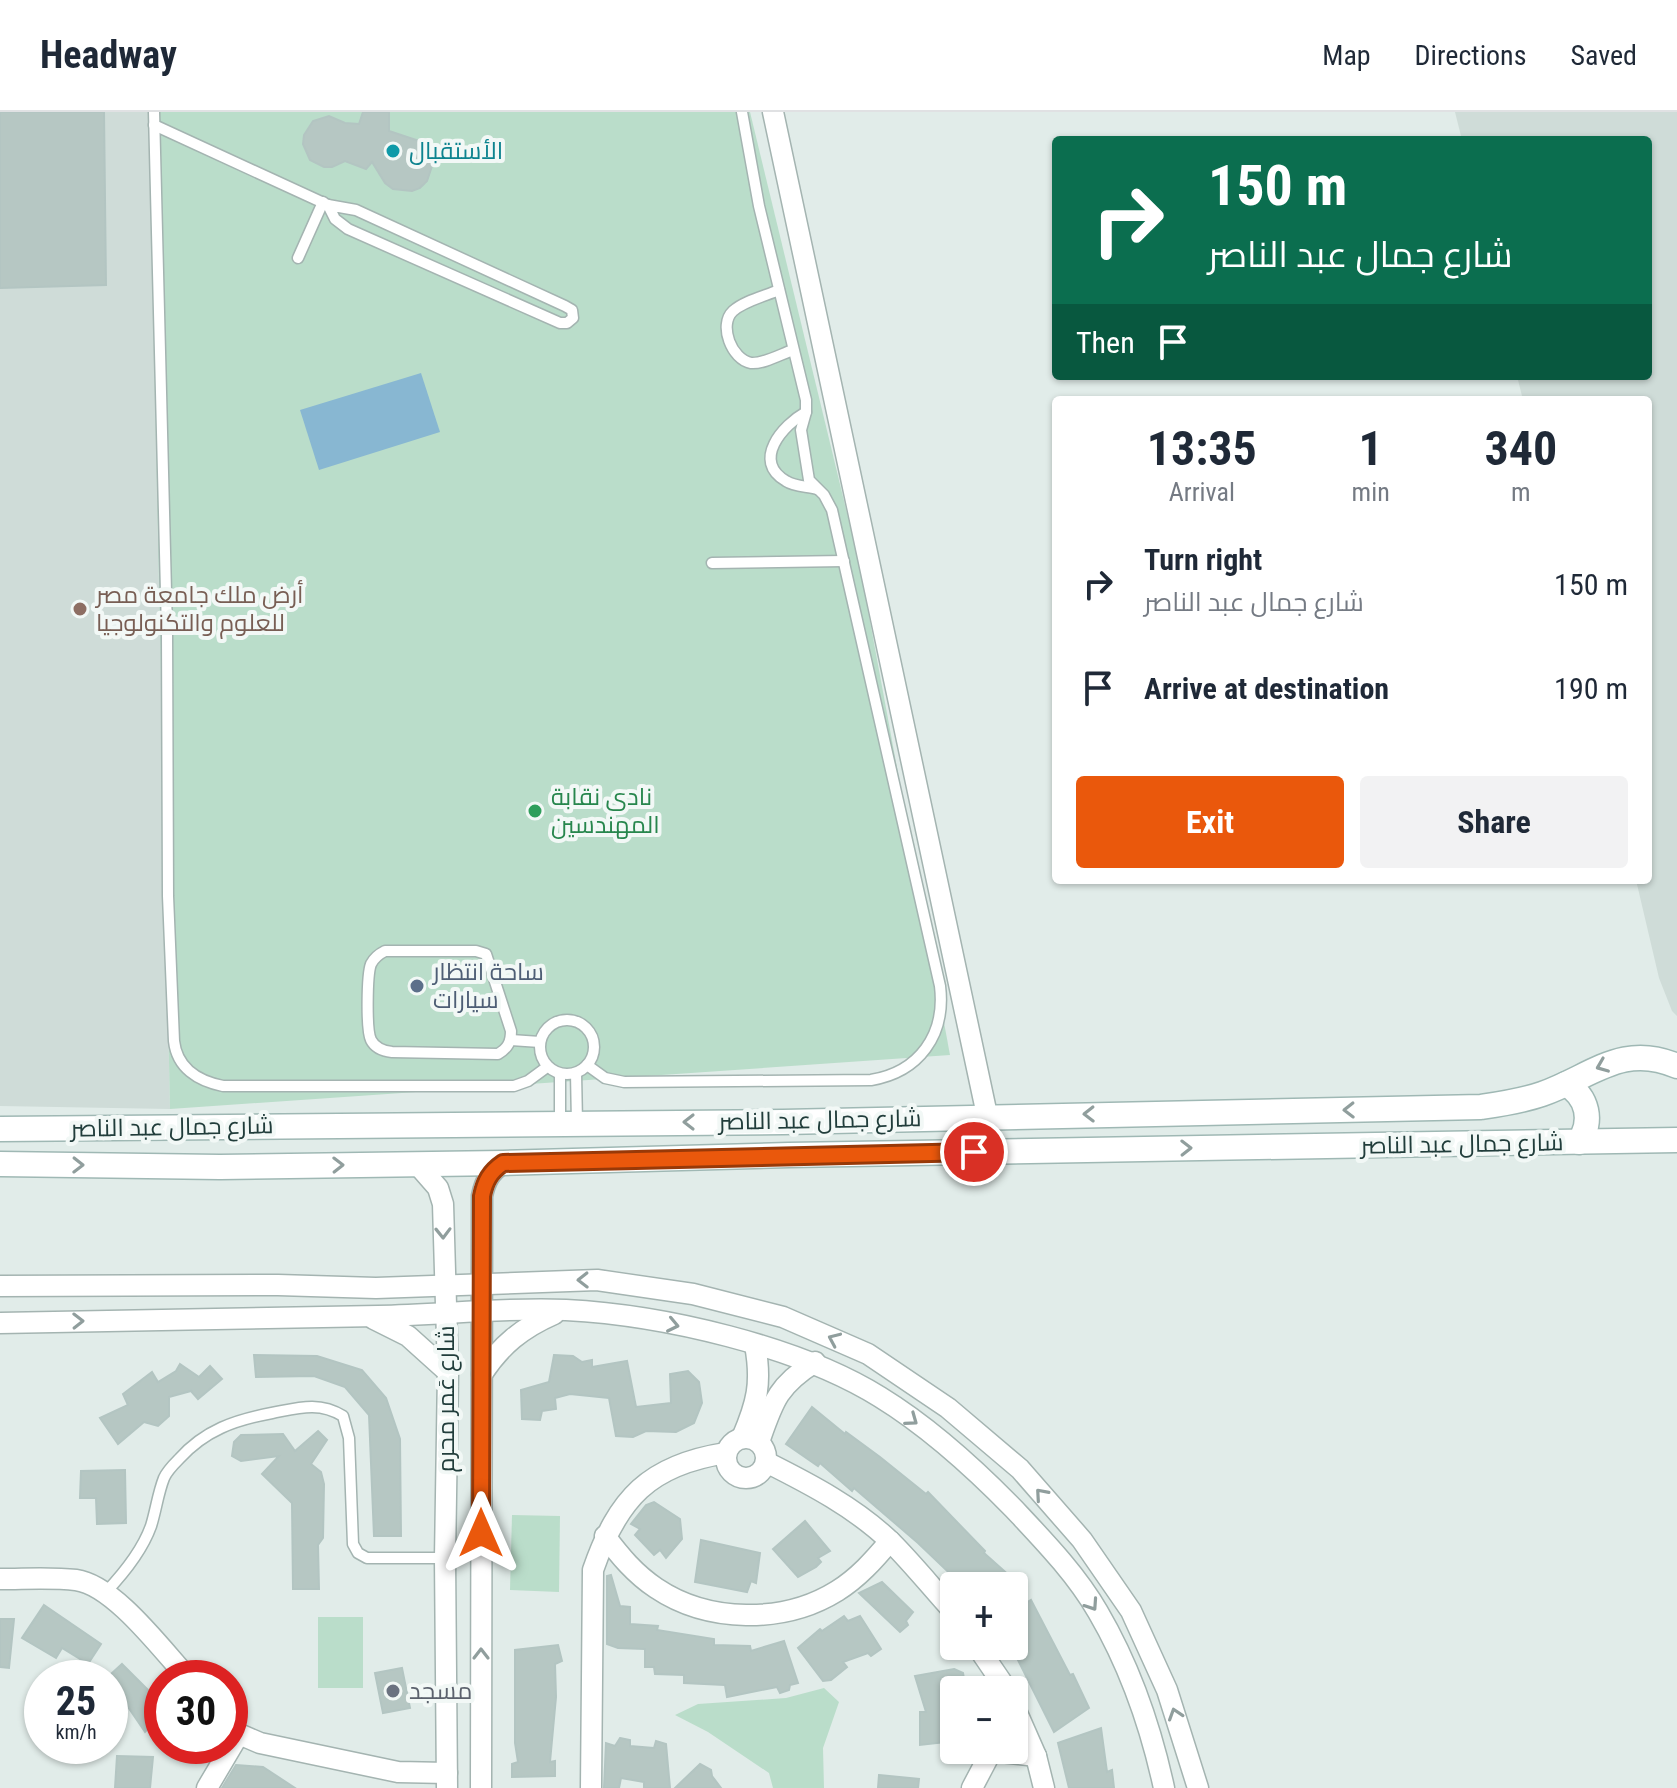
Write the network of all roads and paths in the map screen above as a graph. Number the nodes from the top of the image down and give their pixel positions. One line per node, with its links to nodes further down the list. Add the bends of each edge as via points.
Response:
1 (154, 112): 4 (lane)
2 (742, 112): 7 (lane)
3 (773, 112): 21 (street)
4 (154, 125): 5 (lane); 17 (lane, via 168,896 177,1056 194,1075 223,1086 514,1086)
5 (326, 203): 5 (lane, via 348,229 560,323 573,318 565,306 356,210); 6 (lane)
6 (298, 258)
7 (779, 290): 8 (lane); 8 (lane, via 735,309 727,330 735,353 746,362)
8 (793, 350): 9 (lane)
9 (806, 412): 10 (lane, via 801,430 809,480); 10 (lane, via 782,430 771,454 782,479)
10 (819, 490): 11 (lane, via 832,510)
11 (844, 561): 12 (lane); 15 (lane, via 940,986 941,1015 931,1043 911,1065 871,1080 624,1082 605,1078)
12 (712, 563)
13 (511, 1040): 13 (lane, via 498,1054 378,1048 368,1030 373,961 385,951 483,952); 14 (lane)
14 (540, 1042): 15 (lane, via 556,1022 583,1025 594,1049); 17 (lane)
15 (587, 1065): 18 (lane)
16 (1677, 1066): 20 (main road, شارع جمال عبد الناصر, one-way to 20, via 1623,1059)
17 (547, 1067): 19 (lane)
18 (576, 1073): 19 (lane); 23 (lane)
19 (560, 1074): 23 (lane)
20 (1566, 1084): 21 (main road, شارع جمال عبد الناصر, one-way to 21, via 1481,1107); 26 (main road, via 1587,1110)
21 (987, 1115): 22 (main road, شارع جمال عبد الناصر)
22 (783, 1122): 23 (main road, شارع جمال عبد الناصر, one-way to 23); 27 (main road, via 792,1134)
23 (569, 1123): 24 (main road, شارع جمال عبد الناصر)
24 (0, 1129)
25 (1677, 1140): 26 (main road, شارع جمال عبد الناصر)
26 (1579, 1142): 27 (main road, شارع جمال عبد الناصر, one-way to 26)
27 (789, 1155): 28 (main road, شارع جمال عبد الناصر)
28 (503, 1163): 30 (main road, شارع جمال عبد الناصر); 31 (street, شارع عَمر محرم, via 485,1182 482,1196)
29 (0, 1164): 30 (main road, شارع جمال عبد الناصر, one-way to 30)
30 (417, 1164): 32 (street, شارع عَمر محرم, one-way to 32, via 438,1188 443,1204)
31 (482, 1282): 32 (street); 35 (street, شارع عَمر محرم); 66 (street, one-way to 31, via 1167,1690 1131,1611 1082,1540 1020,1469 948,1408 868,1354 783,1317 693,1294 597,1280)
32 (445, 1285): 33 (street); 36 (street, شارع عَمر محرم)
33 (0, 1286)
34 (563, 1310): 35 (street); 39 (street, one-way to 39, via 627,1315); 42 (street, via 515,1334)
35 (483, 1312): 36 (street); 42 (street, شارع عَمر محرم)
36 (446, 1315): 37 (street); 41 (street, شارع عَمر محرم)
37 (365, 1316): 38 (street, one-way to 37); 41 (street, via 408,1336)
38 (0, 1323)
39 (755, 1345): 40 (street); 43 (street)
40 (815, 1362): 43 (street, via 779,1392); 65 (street, one-way to 65, via 881,1397 942,1442 1052,1549 1097,1611 1131,1680)
41 (448, 1372): 47 (street, شارع عَمر محرم)
42 (482, 1374): 61 (street, شارع عَمر محرم, one-way to 42)
43 (756, 1447): 44 (street, via 735,1441); 44 (street, via 757,1475 742,1477 729,1469); 46 (street)
44 (726, 1453): 45 (street, via 668,1469 643,1486 622,1507)
45 (605, 1536): 46 (street, via 628,1565 691,1606 765,1615 836,1592 866,1570); 62 (street, via 593,1570)
46 (890, 1541): 50 (street)
47 (445, 1558): 49 (lane, via 367,1558 358,1553 343,1416 316,1405 239,1419 188,1449 165,1475 138,1552); 59 (street, شارع عَمر محرم)
48 (0, 1579): 49 (street, via 77,1580)
49 (106, 1592): 51 (street)
50 (940, 1596)
51 (171, 1660)
52 (248, 1736): 58 (street)
53 (1028, 1738): 55 (street)
54 (1028, 1755): 55 (street)
55 (1036, 1756): 64 (street)
56 (218, 1764): 60 (street)
57 (985, 1764): 63 (street)
58 (399, 1780): 59 (street)
59 (447, 1780)
60 (207, 1788)
61 (481, 1788)
62 (591, 1788)
63 (972, 1788)
64 (1044, 1788)
65 (1164, 1788)
66 (1198, 1788)

